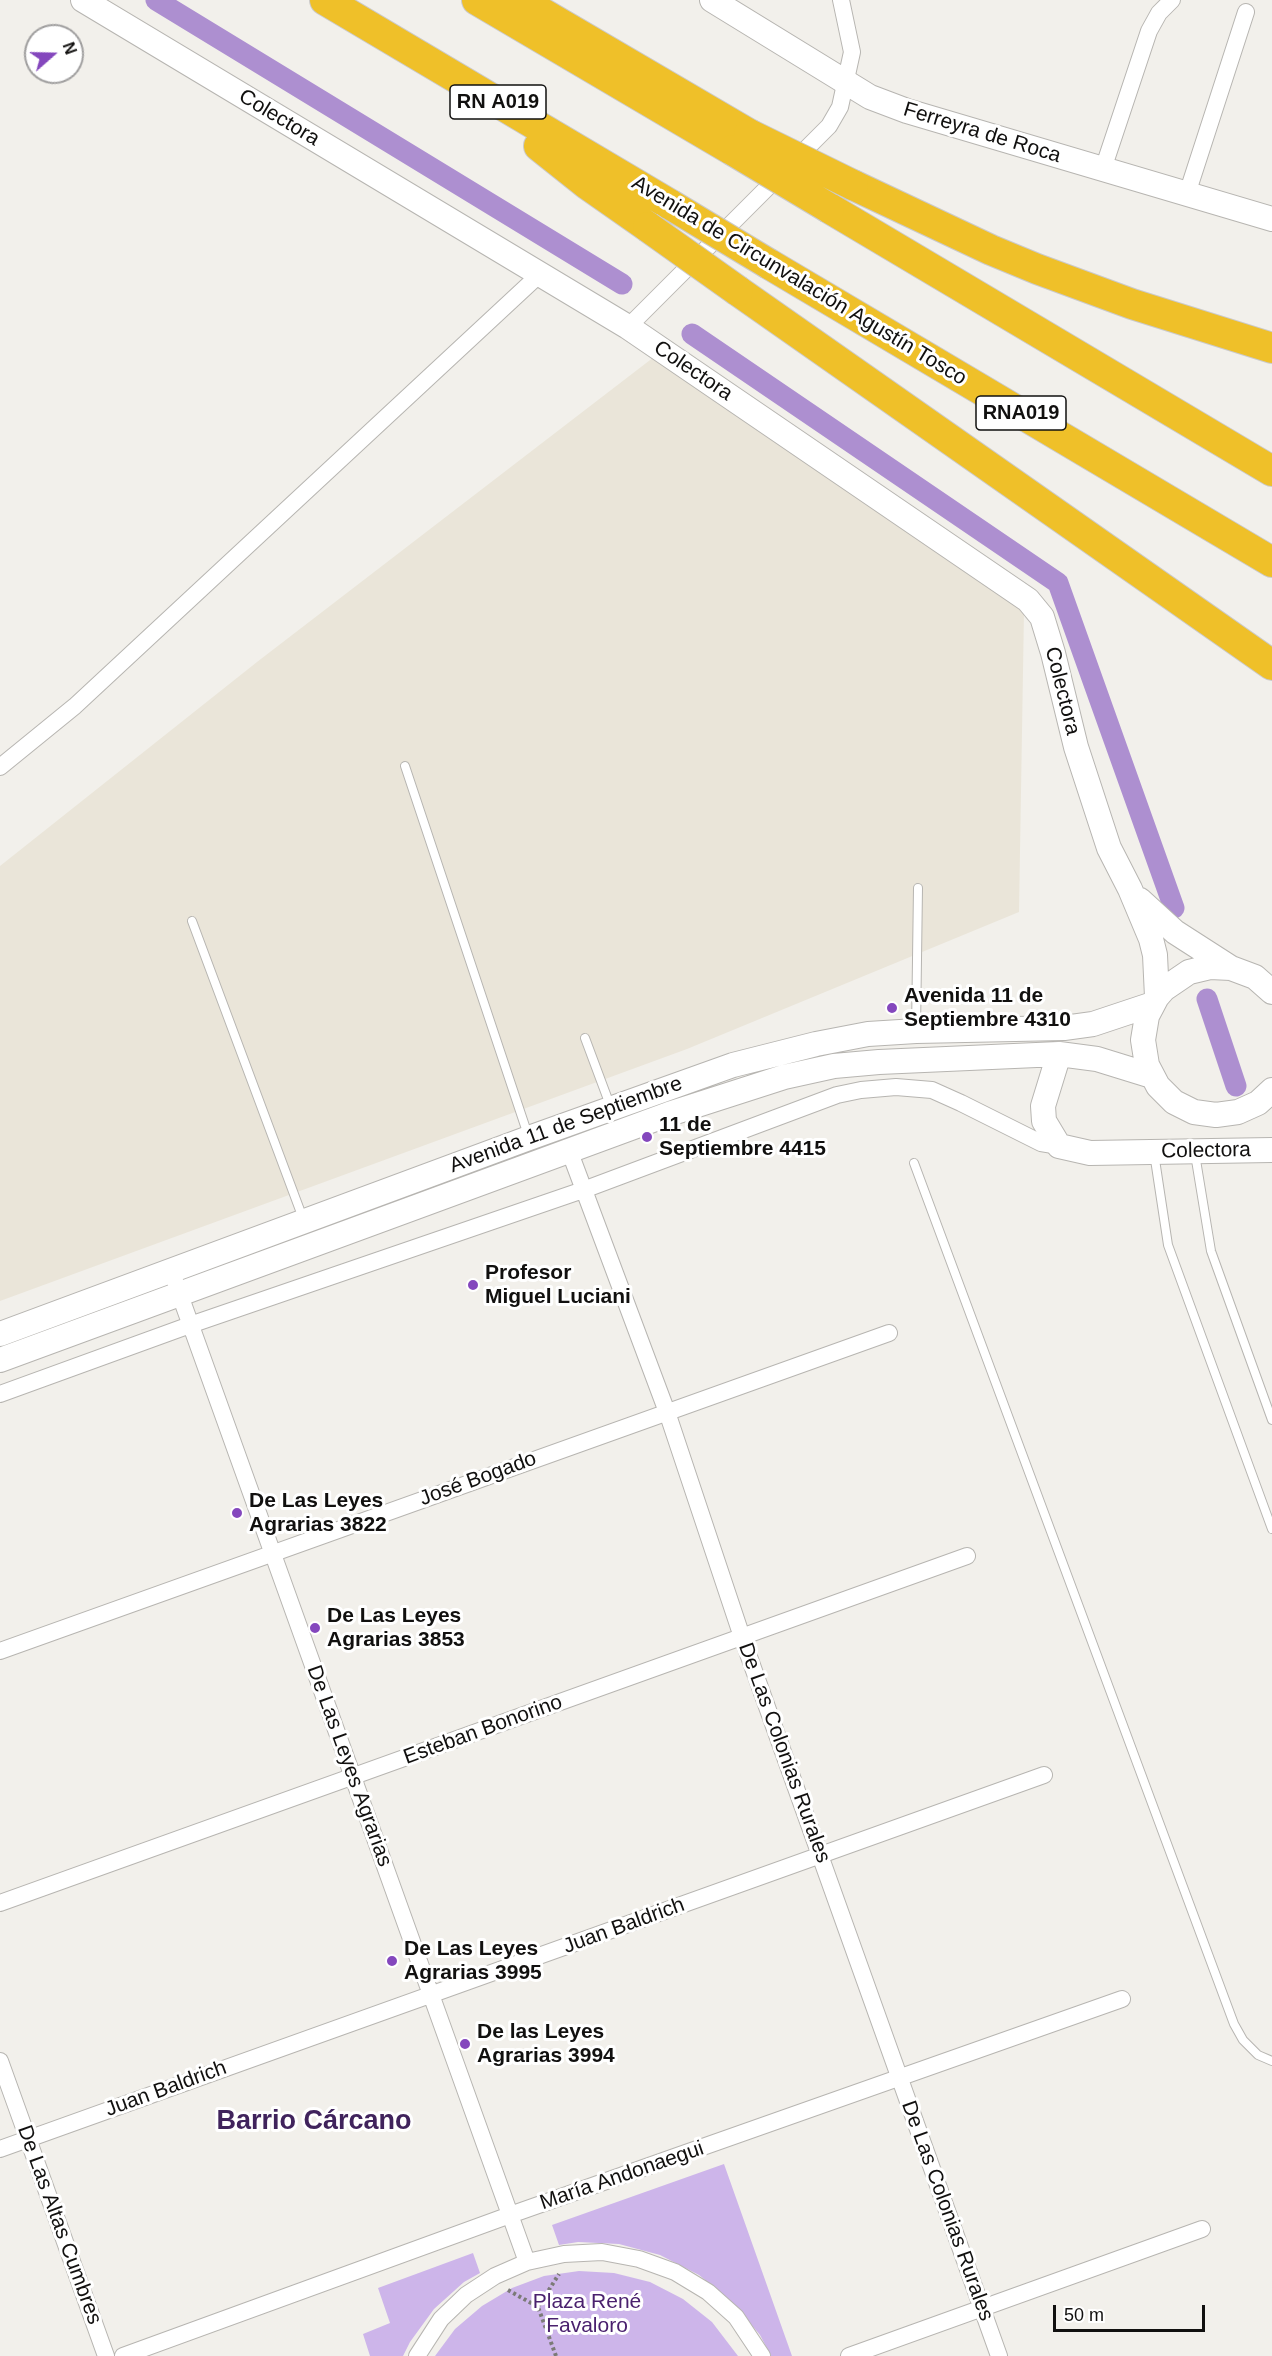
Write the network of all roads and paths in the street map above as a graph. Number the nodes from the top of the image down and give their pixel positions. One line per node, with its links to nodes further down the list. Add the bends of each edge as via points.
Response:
1 (83, 0): 16 (main road, Colectora)
2 (325, 0): 9 (highway, Avenida de Circunvalación Agustín Tosco / RN A019)
3 (477, 0): 11 (highway)
4 (520, 0): 11 (highway)
5 (712, 0): 10 (main road, Ferreyra de Roca)
6 (842, 0): 10 (street, via 852,52)
7 (1172, 0): 12 (street, via 1149,31)
8 (1246, 12): 13 (street)
9 (451, 74): 14 (highway, Avenida de Circunvalación Agustín Tosco / RN A019); 21 (highway, bridge, via 588,185)
10 (846, 84): 12 (main road, Ferreyra de Roca, via 907,111); 17 (street, via 840,107 822,135)
11 (740, 142): 18 (highway, bridge, via 853,186 1047,273); 19 (highway, bridge, via 830,208)
12 (1103, 169): 13 (main road, Ferreyra de Roca)
13 (1187, 194): 15 (main road, Ferreyra de Roca)
14 (671, 205): 20 (highway, Avenida de Circunvalación Agustín Tosco / RNA019, bridge)
15 (1272, 219)
16 (540, 274): 17 (main road, Colectora); 23 (street, via 96,686)
17 (628, 327): 25 (main road, Colectora, via 1028,600 1042,617 1094,804 1109,848)
18 (1272, 348)
19 (1272, 471)
20 (1272, 562)
21 (1272, 664)
22 (405, 766): 36 (lane)
23 (0, 767)
24 (918, 888): 30 (lane)
25 (1130, 889): 27 (main road, Colectora, via 1176,932); 29 (main road, Colectora, via 1155,955)
26 (192, 921): 44 (lane)
27 (1231, 968): 28 (main road, Colectora, via 1255,977); 29 (main road, via 1189,972 1164,988)
28 (1272, 992)
29 (1155, 1001): 30 (main road, Avenida 11 de Septiembre, via 1093,1024 1013,1030); 33 (main road, via 1147,1016 1143,1040)
30 (916, 1030): 35 (main road, Avenida 11 de Septiembre, via 868,1034 777,1053)
31 (585, 1038): 35 (lane)
32 (1059, 1054): 33 (main road, Avenida 11 de Septiembre, via 1097,1059); 37 (main road, via 1043,1106 1044,1121); 38 (main road, Avenida 11 de Septiembre, via 834,1066 773,1080)
33 (1152, 1076): 34 (main road, via 1174,1101 1205,1114 1238,1112)
34 (1270, 1093)
35 (611, 1109): 36 (main road, Avenida 11 de Septiembre)
36 (529, 1138): 44 (main road, Avenida 11 de Septiembre)
37 (1059, 1146): 40 (main road, Colectora, via 1090,1153); 43 (street, via 1041,1143 932,1090 861,1090 837,1095)
38 (569, 1150): 43 (street, De Las Colonias Rurales); 45 (main road, Avenida 11 de Septiembre)
39 (1272, 1150): 41 (main road, Colectora)
40 (1154, 1152): 41 (main road, Colectora); 53 (lane, via 1168,1245)
41 (1195, 1152): 52 (lane, via 1210,1251)
42 (915, 1163): 65 (lane, via 1234,2024 1258,2055)
43 (586, 1189): 46 (street); 51 (street, De Las Colonias Rurales)
44 (304, 1221): 45 (main road, Avenida 11 de Septiembre)
45 (175, 1281): 46 (street, De Las Leyes Agrarias); 48 (main road, Avenida 11 de Septiembre); 49 (main road, Avenida 11 de Septiembre)
46 (190, 1325): 50 (street); 54 (street, De Las Leyes Agrarias)
47 (889, 1333): 51 (street, José Bogado)
48 (0, 1334)
49 (0, 1360)
50 (0, 1394)
51 (667, 1412): 54 (street, José Bogado); 56 (street, De Las Colonias Rurales)
52 (1272, 1420)
53 (1272, 1529)
54 (272, 1554): 57 (street, José Bogado); 59 (street, De Las Leyes Agrarias)
55 (967, 1556): 56 (street, Esteban Bonorino)
56 (742, 1637): 59 (street, Esteban Bonorino); 60 (street, De Las Colonias Rurales)
57 (0, 1651)
58 (1044, 1775): 60 (street, Juan Baldrich)
59 (353, 1776): 61 (street, Esteban Bonorino); 62 (street, De Las Leyes Agrarias)
60 (820, 1855): 62 (street, Juan Baldrich); 66 (street, De Las Colonias Rurales)
61 (0, 1903)
62 (431, 1995): 67 (street, Juan Baldrich); 69 (street, De Las Leyes Agrarias)
63 (1122, 1999): 66 (street, María Andonaegui)
64 (0, 2061): 67 (street, De Las Altas Cumbres)
65 (1272, 2061)
66 (900, 2078): 69 (street, María Andonaegui); 75 (street, De Las Colonias Rurales)
67 (28, 2139): 68 (street, Juan Baldrich); 76 (street, De Las Altas Cumbres)
68 (0, 2149)
69 (510, 2215): 71 (street, De Las Leyes Agrarias); 77 (street, María Andonaegui)
70 (1202, 2229): 75 (street)
71 (527, 2262): 78 (street, via 466,2295 441,2319); 80 (street, via 564,2254 602,2252 639,2259 675,2272 708,2292 736,2317)
72 (560, 2274): 74 (path)
73 (508, 2290): 74 (path)
74 (538, 2307): 79 (path)
75 (982, 2308): 81 (street); 82 (street, De Las Colonias Rurales)
76 (105, 2356)
77 (123, 2356)
78 (417, 2356)
79 (556, 2356)
80 (762, 2356)
81 (849, 2356)
82 (999, 2356)

